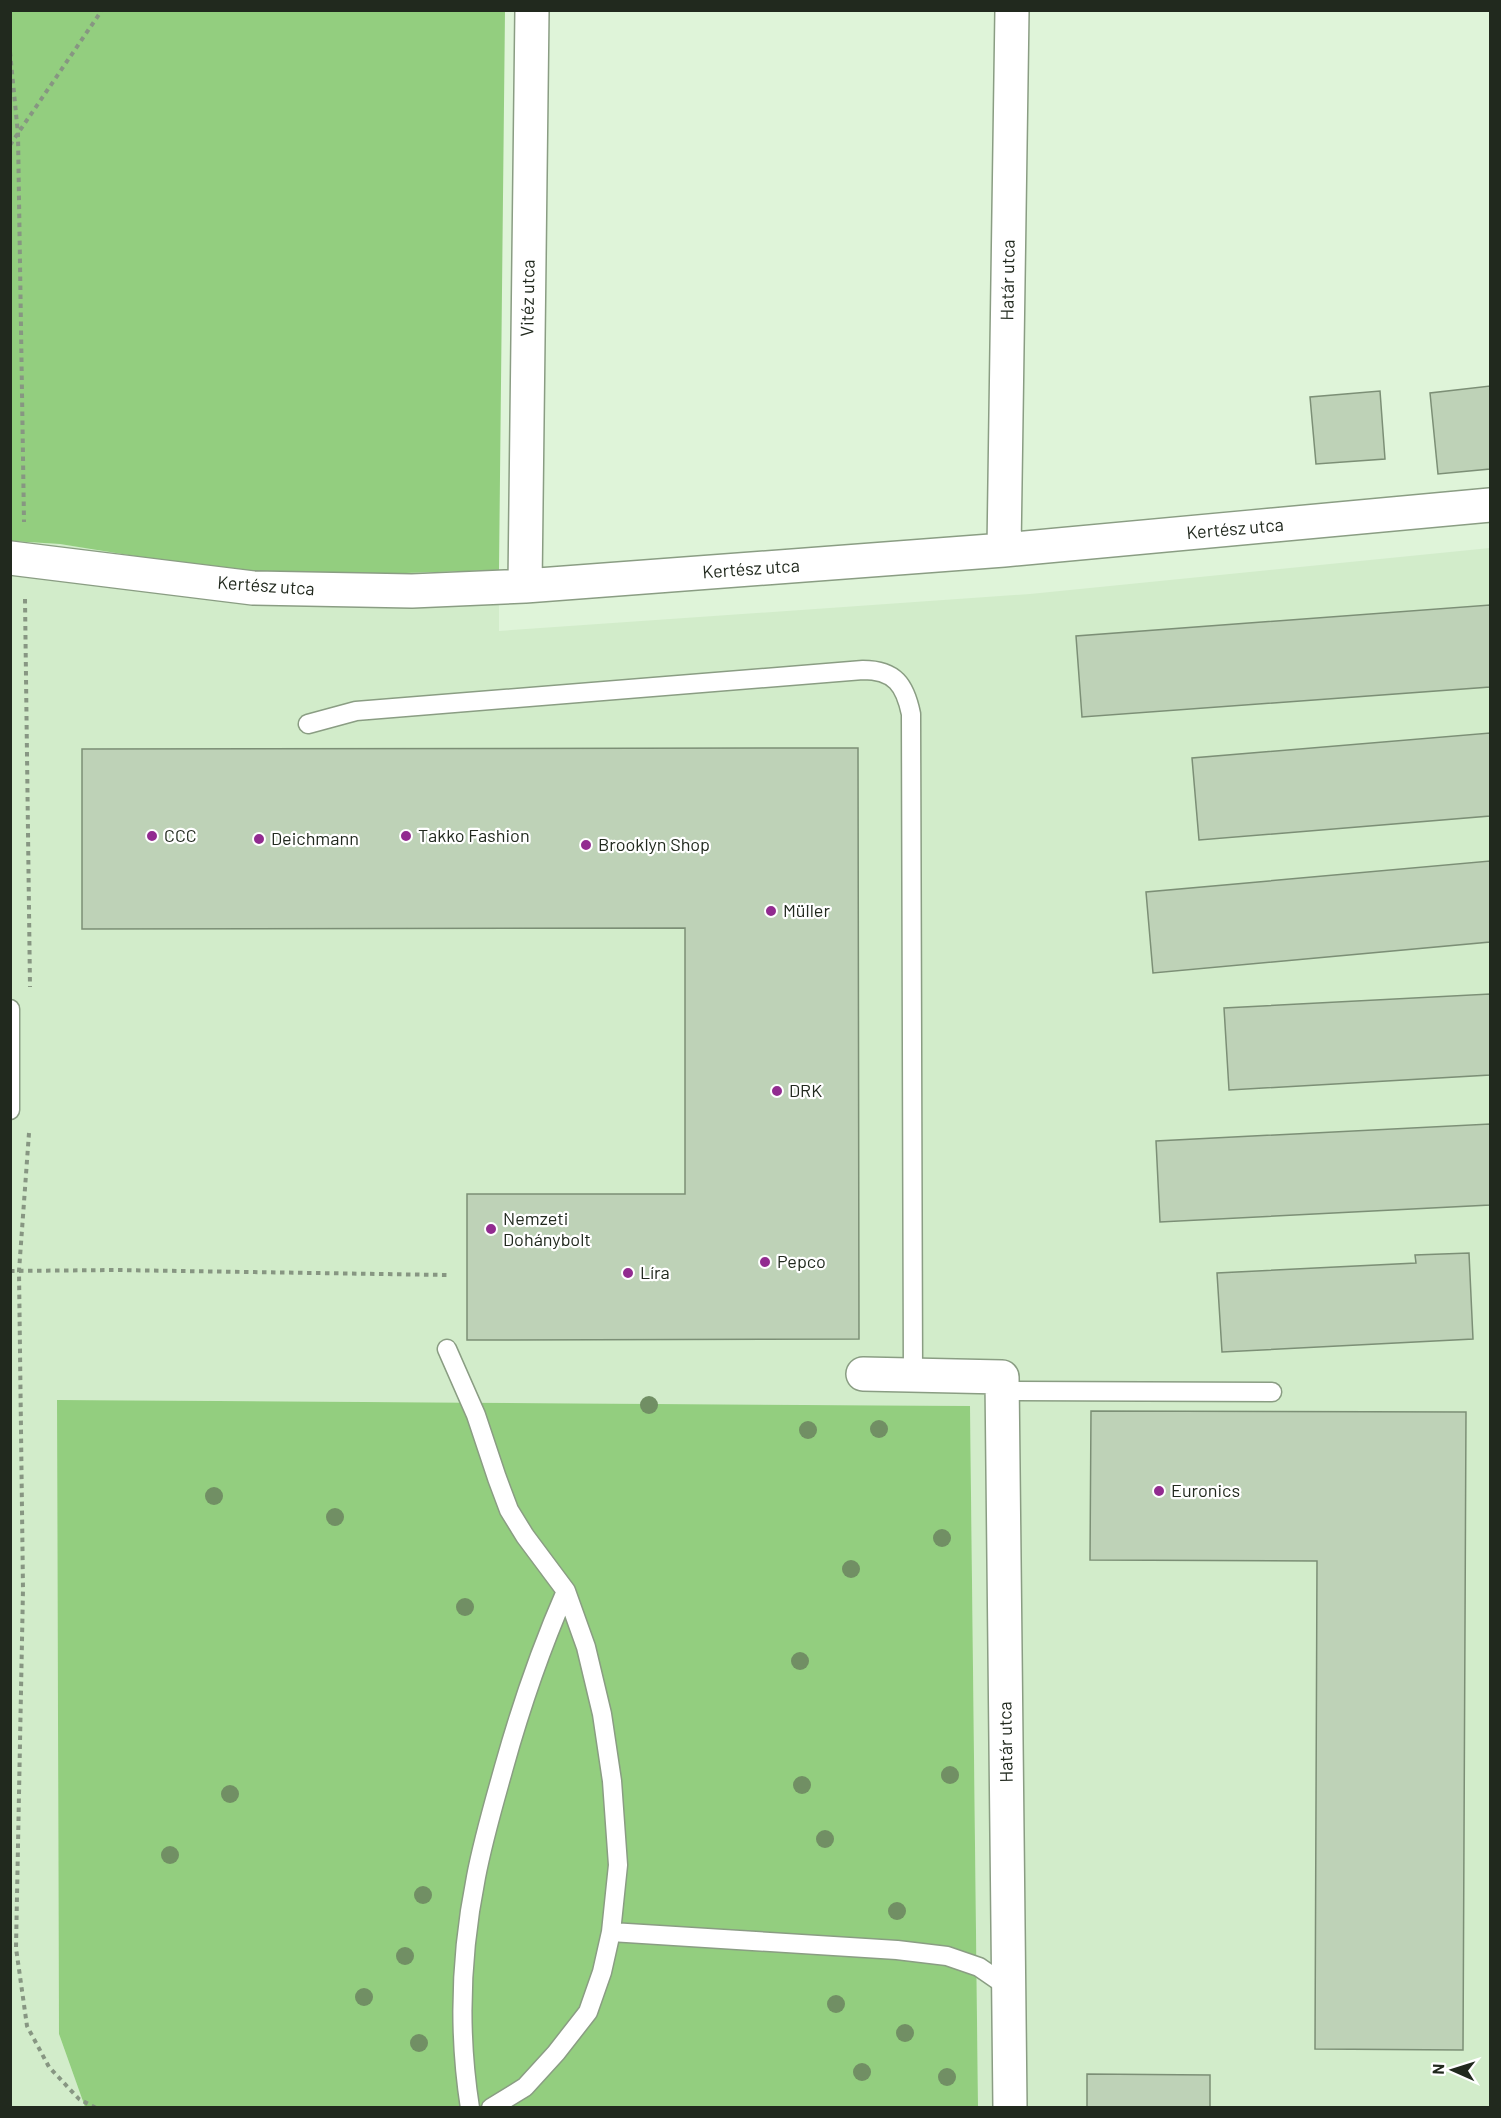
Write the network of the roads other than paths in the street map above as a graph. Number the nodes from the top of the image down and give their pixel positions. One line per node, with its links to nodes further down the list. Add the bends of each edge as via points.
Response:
1 (532, 10): 6 (street, Vitéz utca)
2 (1012, 10): 4 (street, Határ utca)
3 (1491, 505): 4 (street, Kertész utca)
4 (1004, 550): 6 (street, Kertész utca)
5 (10, 558): 6 (street, Kertész utca, via 253,588 412,591)
6 (525, 586)
7 (308, 724): 12 (lane, via 356,711 863,670 885,673 902,686 911,714)
8 (10, 1009): 9 (lane)
9 (10, 1110)
10 (447, 1349): 15 (lane, via 476,1415 509,1510)
11 (863, 1374): 12 (street)
12 (913, 1375): 13 (street)
13 (1002, 1384): 14 (lane); 17 (street, Határ utca)
14 (1272, 1392)
15 (566, 1591): 16 (lane, via 586,1647 610,1769 618,1865); 18 (lane, via 520,1709 476,1876 463,1997)
16 (611, 1932): 17 (lane, via 946,1956 979,1967); 19 (lane, via 588,2012 525,2087)
17 (1008, 1987): 20 (street, Határ utca)
18 (470, 2108)
19 (491, 2108)
20 (1010, 2108)

